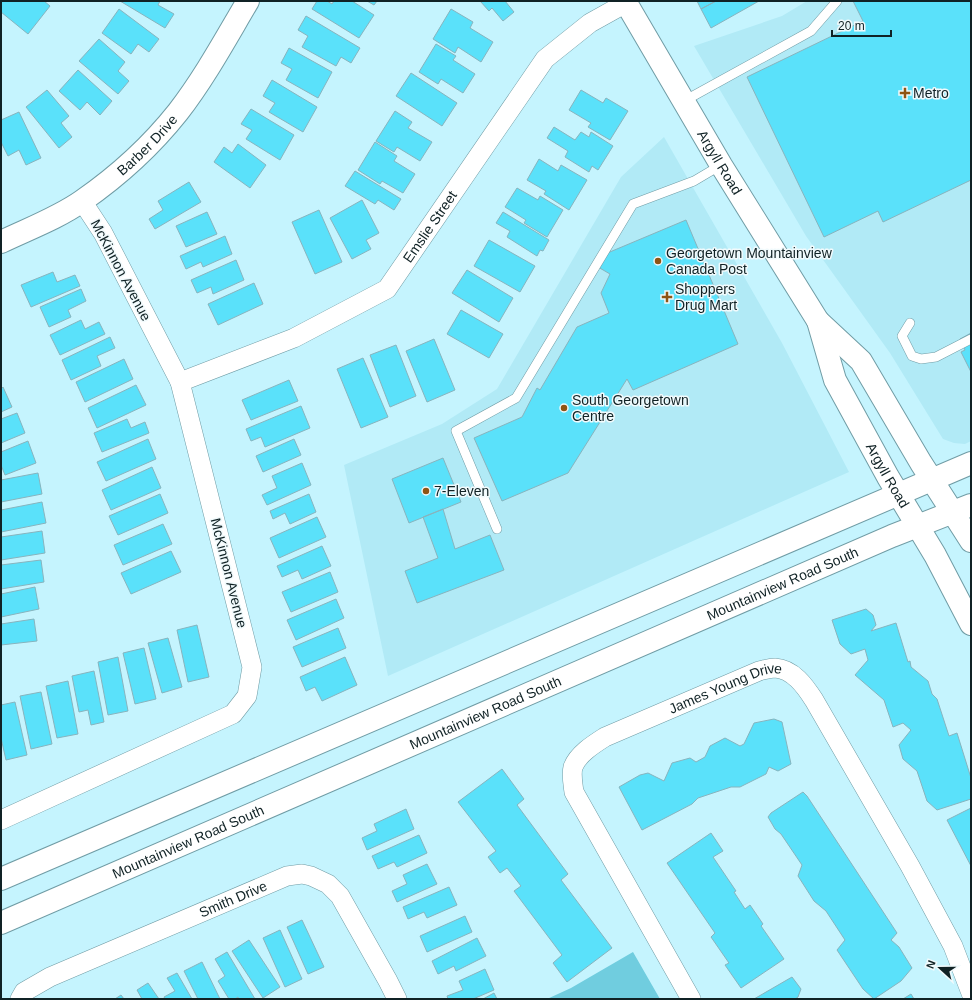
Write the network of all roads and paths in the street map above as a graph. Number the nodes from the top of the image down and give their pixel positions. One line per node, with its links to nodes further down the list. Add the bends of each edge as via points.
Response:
1 (248, 1): 6 (main road, Barber Drive, via 178,112 124,168)
2 (837, 1): 4 (lane, via 811,32)
3 (626, 2): 4 (main road, Argyll Road); 11 (street, Emslie Street, via 590,23 544,59 387,288 294,338)
4 (684, 101): 5 (main road, Argyll Road)
5 (721, 165): 8 (main road, Argyll Road); 17 (lane, via 694,181 632,204 516,398 456,431)
6 (82, 201): 7 (main road, Barber Drive); 11 (street, McKinnon Avenue, via 104,233)
7 (1, 242)
8 (818, 321): 13 (main road, Argyll Road, via 861,361); 14 (main road, Argyll Road, via 835,380)
9 (910, 323): 10 (lane, via 902,336 912,356 921,359 936,357)
10 (971, 339)
11 (180, 382): 20 (street, McKinnon Avenue, via 252,667 247,696 234,714)
12 (971, 463): 13 (main road)
13 (933, 480): 14 (main road); 15 (main road, Argyll Road)
14 (898, 494): 16 (main road, Argyll Road); 21 (main road)
15 (962, 508): 16 (main road, Mountainview Road South); 18 (main road, Argyll Road)
16 (918, 526): 19 (main road, Argyll Road); 22 (main road, Mountainview Road South)
17 (497, 529)
18 (971, 541)
19 (971, 624)
20 (1, 820)
21 (1, 879)
22 (1, 923)
23 (971, 993): 26 (street, James Young Drive, via 953,946 814,700 802,682 784,670 774,668 758,671 605,737 586,750 573,766 574,792)
24 (20, 999): 25 (street, Smith Drive, via 24,992 50,977 287,876 302,874 328,884 340,896)
25 (397, 999)
26 (691, 999)

